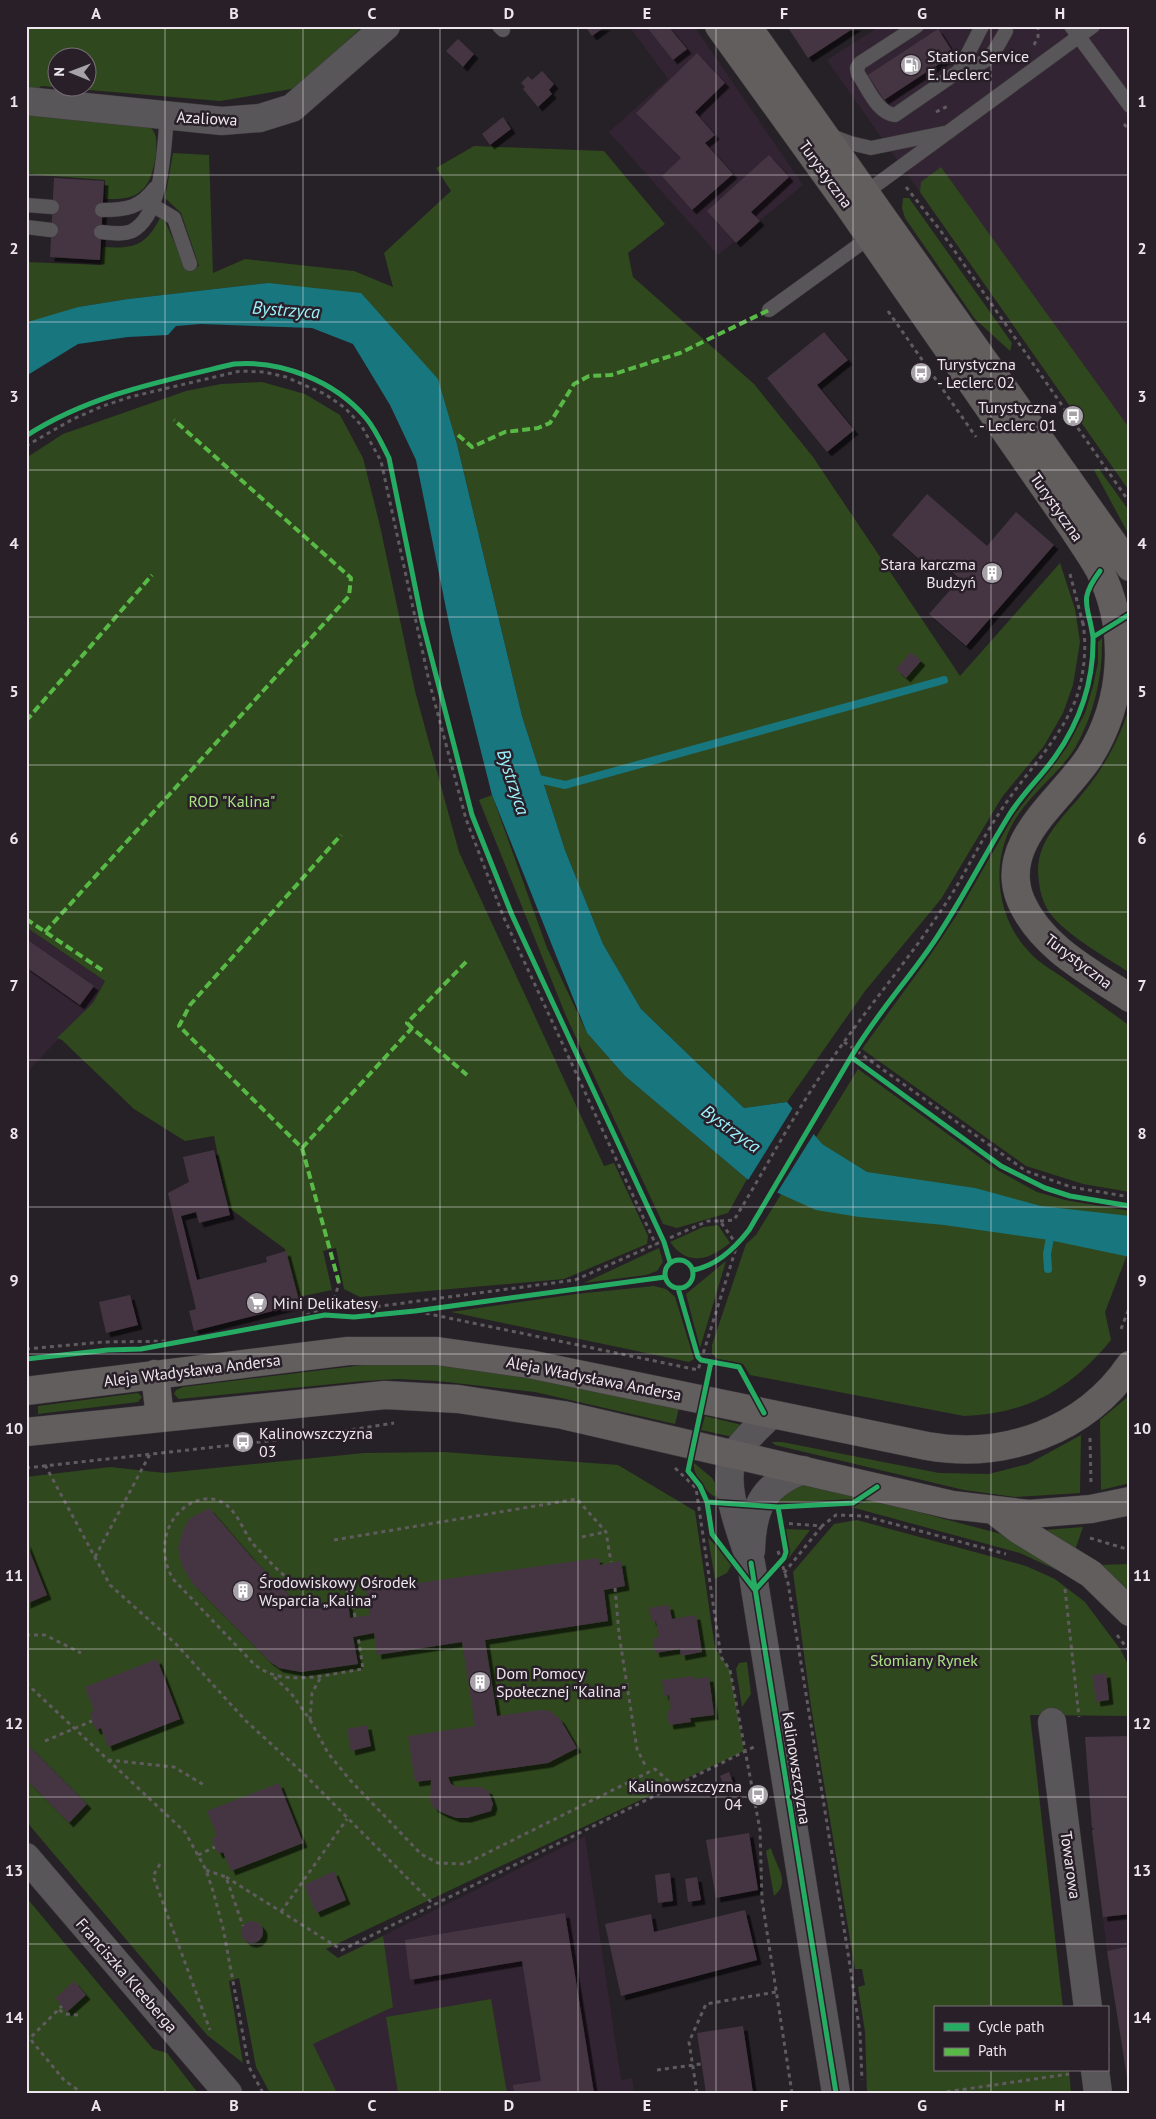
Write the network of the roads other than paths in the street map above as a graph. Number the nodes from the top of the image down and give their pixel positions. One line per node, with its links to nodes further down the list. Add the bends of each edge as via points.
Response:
1 (386, 26): 12 (street, Azaliowa, via 292,108 260,118 222,121)
2 (719, 26): 16 (main road, Turystyczna)
3 (747, 26): 13 (main road, Turystyczna)
4 (917, 26): 9 (lane, via 857,68 881,108 887,114 895,114)
5 (982, 26): 9 (lane)
6 (1005, 26): 9 (lane, via 1006,31 990,59 982,65)
7 (1093, 26): 8 (lane)
8 (1074, 32): 11 (lane); 14 (lane)
9 (959, 71)
10 (26, 101): 12 (street, Azaliowa)
11 (1130, 106)
12 (167, 116): 15 (lane)
13 (822, 132): 14 (lane, via 871,148); 16 (main road, Turystyczna)
14 (950, 132): 16 (lane)
15 (159, 183): 18 (lane); 20 (lane, via 143,202 133,208)
16 (858, 199): 24 (main road, Turystyczna); 27 (main road, Turystyczna)
17 (26, 205): 19 (lane)
18 (152, 205): 23 (lane, via 146,218 130,232); 25 (lane, via 174,218)
19 (52, 207)
20 (102, 210)
21 (26, 227): 22 (lane)
22 (51, 230)
23 (101, 232)
24 (870, 237): 26 (lane); 28 (main road, Turystyczna, via 1100,571 1102,617 1119,652 1114,696 1100,737 1069,783 1036,820 1019,854 1016,869 1020,900 1038,929 1068,956)
25 (190, 264)
26 (769, 310)
27 (1130, 567)
28 (1130, 998)
29 (1130, 1365): 32 (main road, Aleja Władysława Andersa, via 1112,1387 1068,1422 1021,1443 996,1448 941,1449)
30 (155, 1374): 31 (main road, Aleja Władysława Andersa); 32 (main road, Aleja Władysława Andersa, via 348,1351 421,1350 502,1359); 33 (main road)
31 (26, 1391)
32 (771, 1414): 35 (street)
33 (160, 1418): 34 (main road); 35 (main road, via 367,1396 424,1396 520,1407)
34 (26, 1432)
35 (734, 1454): 36 (main road); 38 (street, Kalinowszczyzna, via 730,1483)
36 (803, 1470): 38 (street, via 783,1477); 39 (main road)
37 (1130, 1501): 39 (main road, via 1029,1514)
38 (752, 1511): 46 (street, Kalinowszczyzna, via 751,1563)
39 (995, 1511): 40 (main road, via 1019,1530 1092,1574)
40 (1122, 1622)
41 (1052, 1722): 43 (street, Towarowa)
42 (26, 1857): 45 (street, Franciszka Kleeberga)
43 (1088, 2006)
44 (1084, 2072): 47 (street)
45 (228, 2093)
46 (836, 2093)
47 (1098, 2093)

